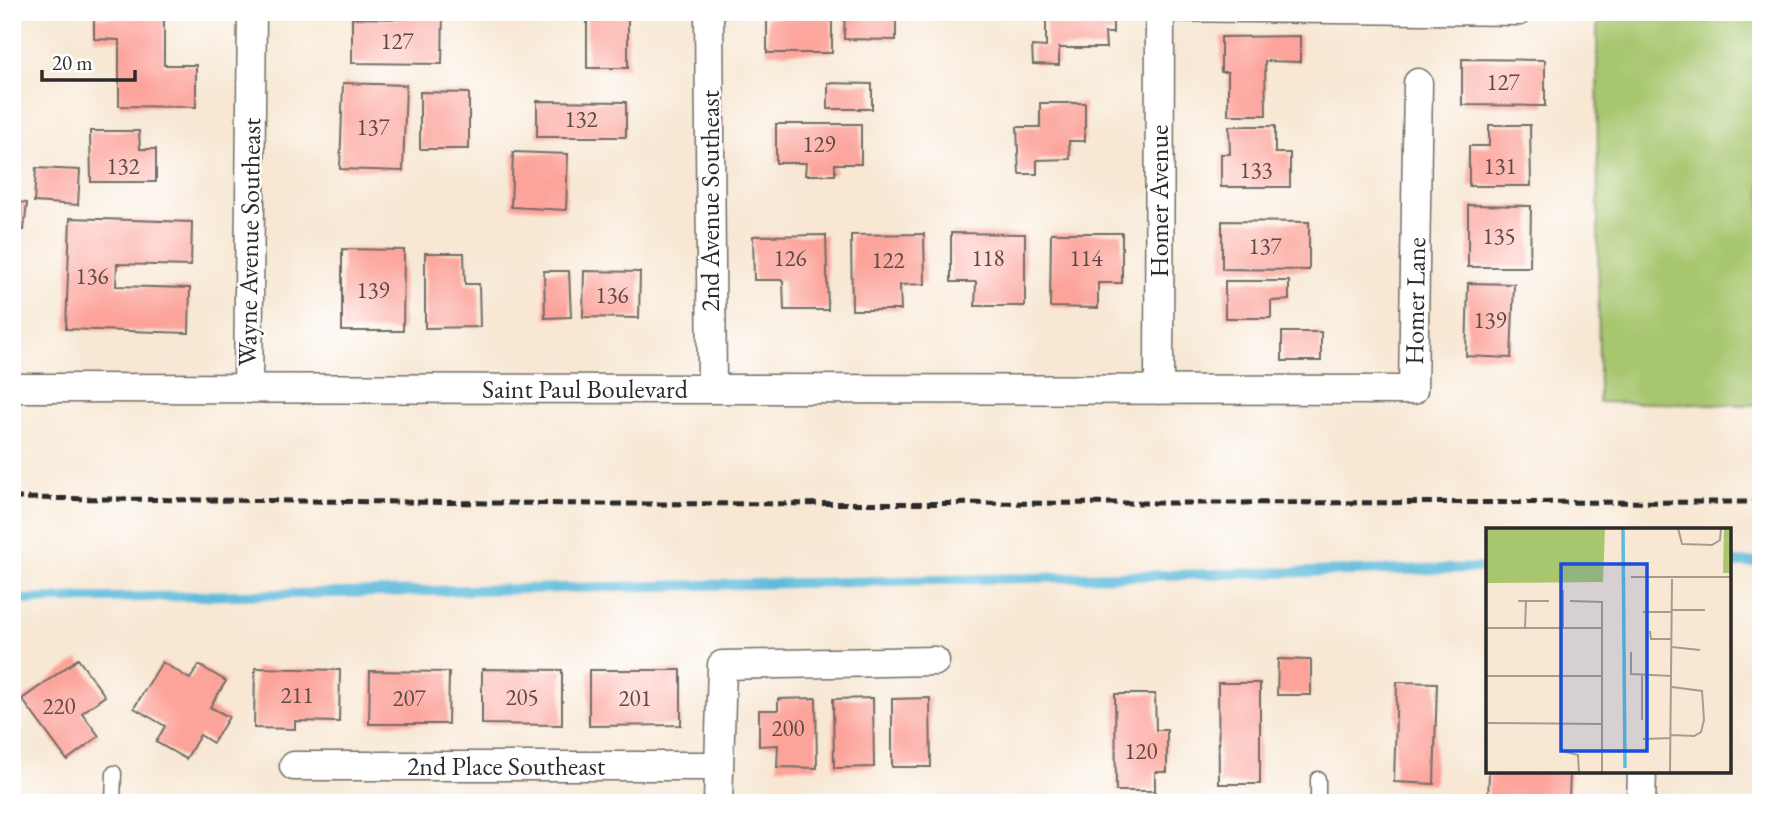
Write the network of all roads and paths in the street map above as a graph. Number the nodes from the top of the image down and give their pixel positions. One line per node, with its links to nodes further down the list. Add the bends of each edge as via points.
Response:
1 (252, 12): 7 (street, Wayne Avenue Southeast)
2 (709, 12): 8 (street, 2nd Avenue Southeast)
3 (1160, 13): 4 (lane); 9 (street, Homer Avenue)
4 (1521, 18)
5 (1418, 83): 9 (street, Homer Lane, via 1413,390)
6 (12, 388): 7 (street, Saint Paul Boulevard)
7 (248, 388): 8 (street, Saint Paul Boulevard)
8 (712, 389): 9 (street, Saint Paul Boulevard)
9 (1158, 390)
10 (935, 662): 12 (street, via 722,665)
11 (294, 766): 12 (street, 2nd Place Southeast)
12 (719, 766): 17 (street)
13 (114, 773): 16 (lane)
14 (1642, 773): 19 (street)
15 (1318, 779): 18 (lane)
16 (113, 803)
17 (718, 803)
18 (1318, 803)
19 (1641, 803)

